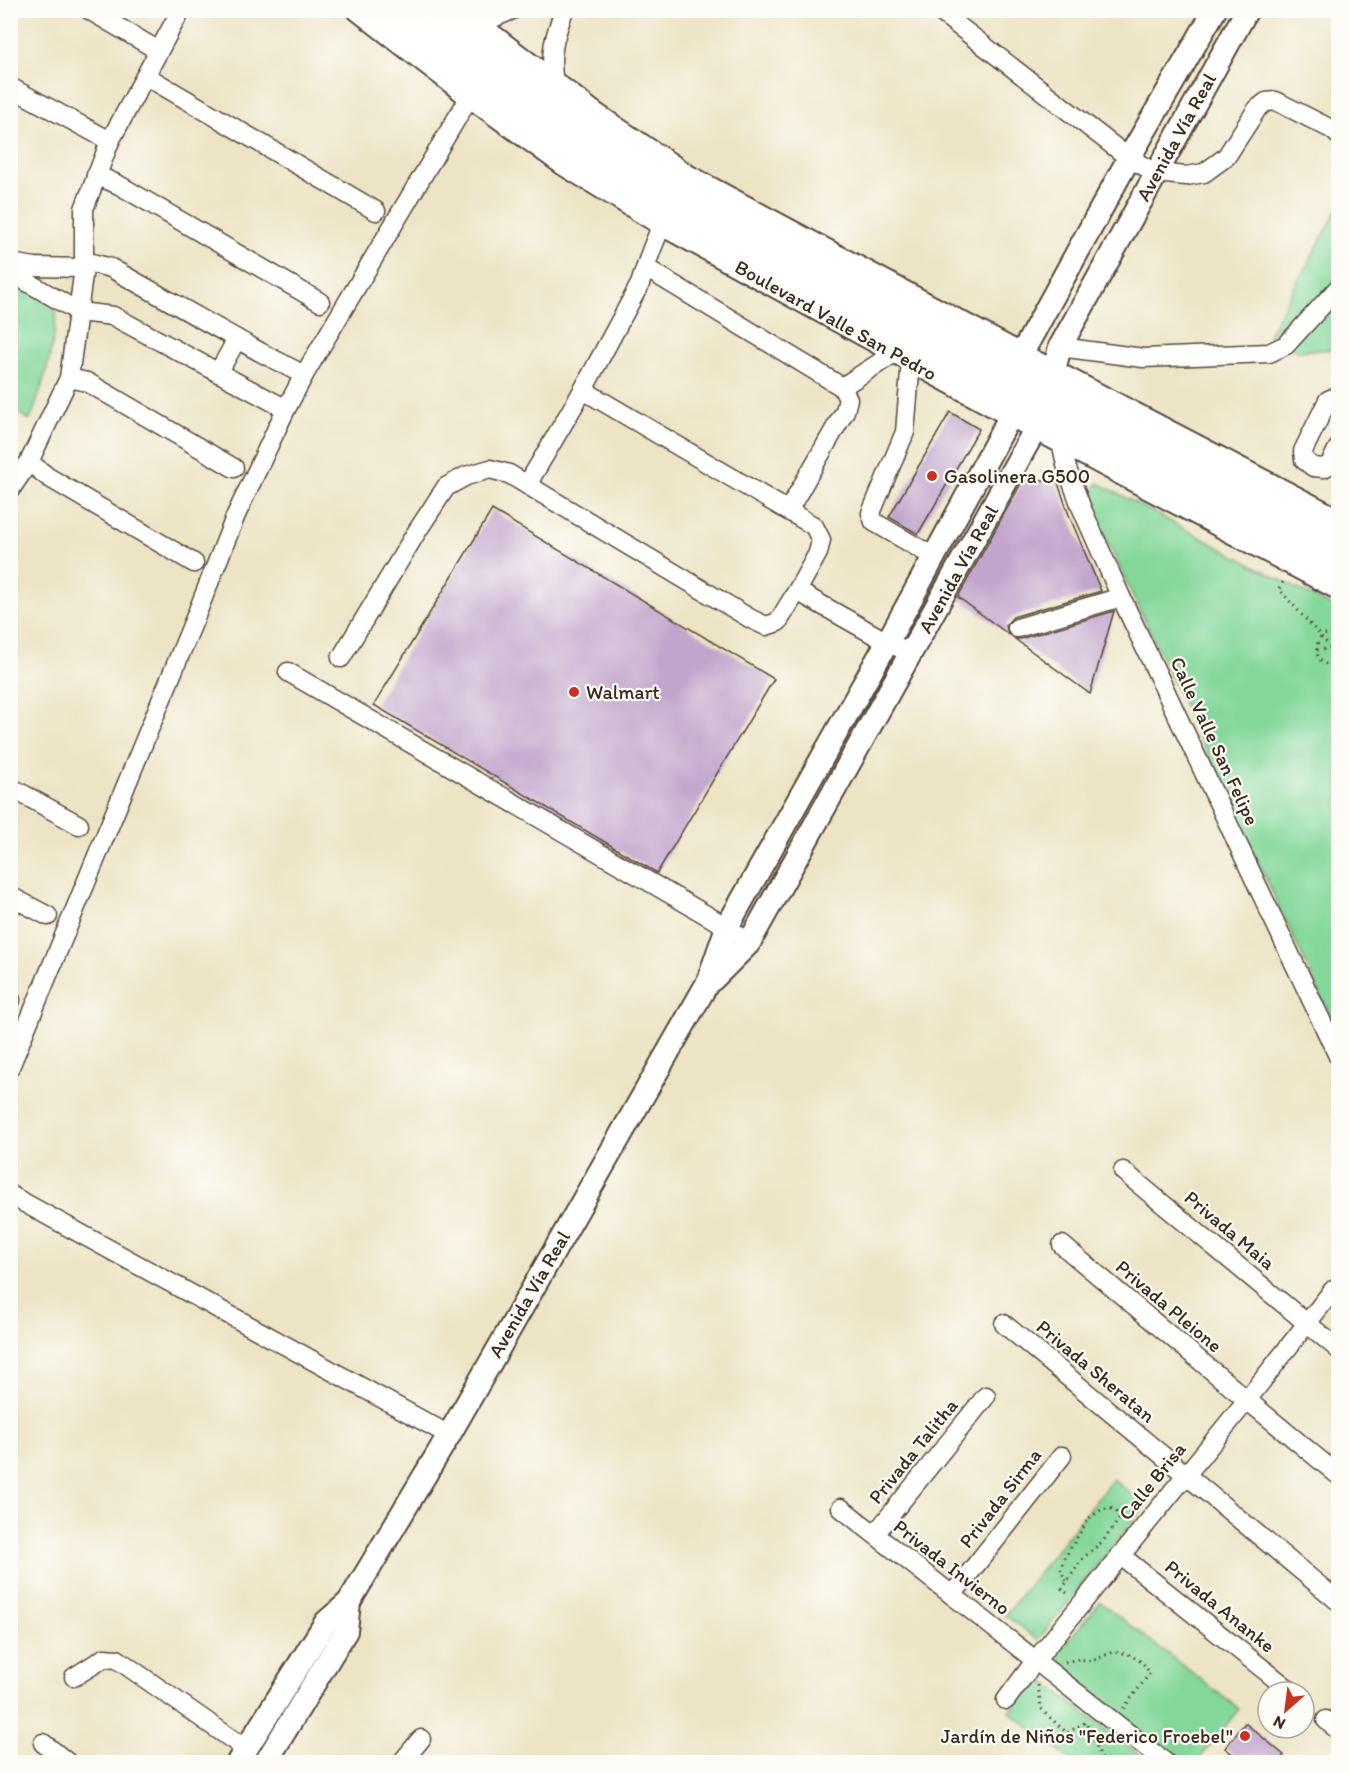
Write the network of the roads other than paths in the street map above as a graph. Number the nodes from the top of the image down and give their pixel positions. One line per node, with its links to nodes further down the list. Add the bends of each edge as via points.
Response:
1 (89, 10): 13 (street)
2 (181, 10): 13 (street)
3 (359, 10): 17 (main road, Boulevard Valle San Pedro)
4 (390, 10): 38 (main road, Boulevard Valle San Pedro, via 575,147 671,207)
5 (425, 10): 38 (main road, Boulevard Valle San Pedro, via 492,63 680,190)
6 (458, 10): 12 (main road, Boulevard Valle San Pedro)
7 (512, 10): 12 (street)
8 (564, 10): 15 (street, via 552,51)
9 (938, 10): 20 (street)
10 (1215, 10): 20 (main road, Avenida Vía Real)
11 (1247, 10): 21 (main road, Avenida Vía Real)
12 (477, 25): 15 (main road, Boulevard Valle San Pedro)
13 (159, 51): 14 (street)
14 (146, 76): 19 (street); 23 (street)
15 (554, 84): 38 (main road, Boulevard Valle San Pedro, via 687,176)
16 (10, 87): 19 (street)
17 (470, 96): 24 (main road, Boulevard Valle San Pedro, via 564,164); 36 (street)
18 (1337, 129): 21 (street, via 1276,101 1266,102 1257,109 1226,157 1204,173)
19 (110, 141): 22 (street)
20 (1129, 158): 21 (street); 38 (main road, Avenida Vía Real)
21 (1156, 173): 33 (main road, Avenida Vía Real)
22 (96, 175): 26 (street, via 84,209); 30 (street)
23 (376, 211)
24 (662, 224): 27 (street); 34 (main road, Boulevard Valle San Pedro)
25 (10, 263): 26 (street, via 35,267)
26 (84, 265): 31 (street); 32 (street, via 111,268)
27 (646, 268): 39 (street); 40 (street)
28 (10, 272): 31 (street)
29 (1338, 288): 33 (street, via 1286,345 1269,353 1143,358)
30 (320, 302)
31 (79, 312): 35 (street, via 113,316); 37 (street)
32 (237, 339): 35 (street); 36 (street)
33 (1060, 348): 42 (main road, Avenida Vía Real)
34 (903, 357): 38 (main road, Boulevard Valle San Pedro); 39 (street); 51 (street, via 905,432 871,513 874,522)
35 (218, 372): 43 (street)
36 (304, 375): 43 (street)
37 (69, 378): 46 (street, via 87,382); 47 (street)
38 (1018, 386): 42 (main road, Boulevard Valle San Pedro); 42 (main road, Boulevard Valle San Pedro); 51 (main road, Avenida Vía Real)
39 (842, 387): 49 (street, via 848,399 845,411)
40 (583, 390): 48 (street); 49 (street)
41 (1338, 396): 45 (street, via 1328,400 1303,451 1304,460 1313,467 1324,468)
42 (1047, 400): 44 (main road, Boulevard Valle San Pedro); 50 (main road, Boulevard Valle San Pedro); 50 (main road, Boulevard Valle San Pedro, via 1093,392); 58 (main road, Avenida Vía Real)
43 (286, 410): 69 (street, via 236,515)
44 (1061, 442): 50 (main road, Boulevard Valle San Pedro, via 1293,564); 55 (street, Calle Valle San Felipe, via 1082,509)
45 (1338, 448)
46 (234, 468)
47 (17, 475): 52 (street, via 48,477)
48 (527, 485): 54 (street, via 766,627 778,622); 59 (street, via 490,469 446,487)
49 (788, 511): 54 (street, via 814,526 821,540 818,553)
50 (1332, 547): 53 (main road, Boulevard Valle San Pedro)
51 (934, 557): 57 (main road, Avenida Vía Real)
52 (194, 563)
53 (1338, 588)
54 (796, 591): 57 (street)
55 (1121, 597): 56 (street); 68 (street, Calle Valle San Felipe)
56 (1017, 628)
57 (887, 642): 58 (street); 65 (main road, Avenida Vía Real)
58 (911, 653): 66 (main road, Avenida Vía Real)
59 (341, 658)
60 (288, 672): 65 (street)
61 (10, 787): 62 (street)
62 (79, 825)
63 (10, 896): 64 (street)
64 (48, 916)
65 (728, 927): 66 (street); 67 (main road, Avenida Vía Real)
66 (749, 943): 67 (main road, Avenida Vía Real)
67 (707, 984): 79 (main road, Avenida Vía Real)
68 (1338, 1056)
69 (10, 1067)
70 (1123, 1171): 74 (street, Privada Maia)
71 (10, 1195): 79 (street)
72 (1062, 1245): 78 (street, Privada Pleione)
73 (1333, 1290): 74 (street, Calle Brisa)
74 (1308, 1323): 76 (street, Privada Maia); 78 (street, Calle Brisa)
75 (1004, 1324): 82 (street, Privada Sheratan)
76 (1338, 1348)
77 (986, 1396): 84 (street, Privada Talitha)
78 (1247, 1400): 81 (street, Privada Pleione); 82 (street, Calle Brisa)
79 (449, 1435): 88 (main road, Avenida Vía Real)
80 (1062, 1456): 86 (street, Privada Sirma)
81 (1338, 1475)
82 (1186, 1476): 85 (street, Calle Brisa); 87 (street, Privada Sheratan)
83 (841, 1508): 84 (street, Privada Invierno)
84 (875, 1534): 86 (street, Privada Invierno)
85 (1120, 1555): 89 (street, Calle Brisa); 91 (street, Privada Ananke)
86 (952, 1595): 89 (street, Privada Invierno)
87 (1338, 1601)
88 (349, 1602): 95 (main road, via 326,1622); 97 (main road, via 346,1631)
89 (1039, 1664): 92 (street, Calle Brisa); 99 (street, Privada Invierno, via 1091,1716 1114,1723)
90 (74, 1677): 95 (street, via 104,1658 117,1659)
91 (1277, 1680)
92 (1006, 1700)
93 (422, 1739): 98 (street)
94 (43, 1743): 96 (street)
95 (242, 1756)
96 (67, 1762)
97 (266, 1762)
98 (402, 1762)
99 (1165, 1762)

